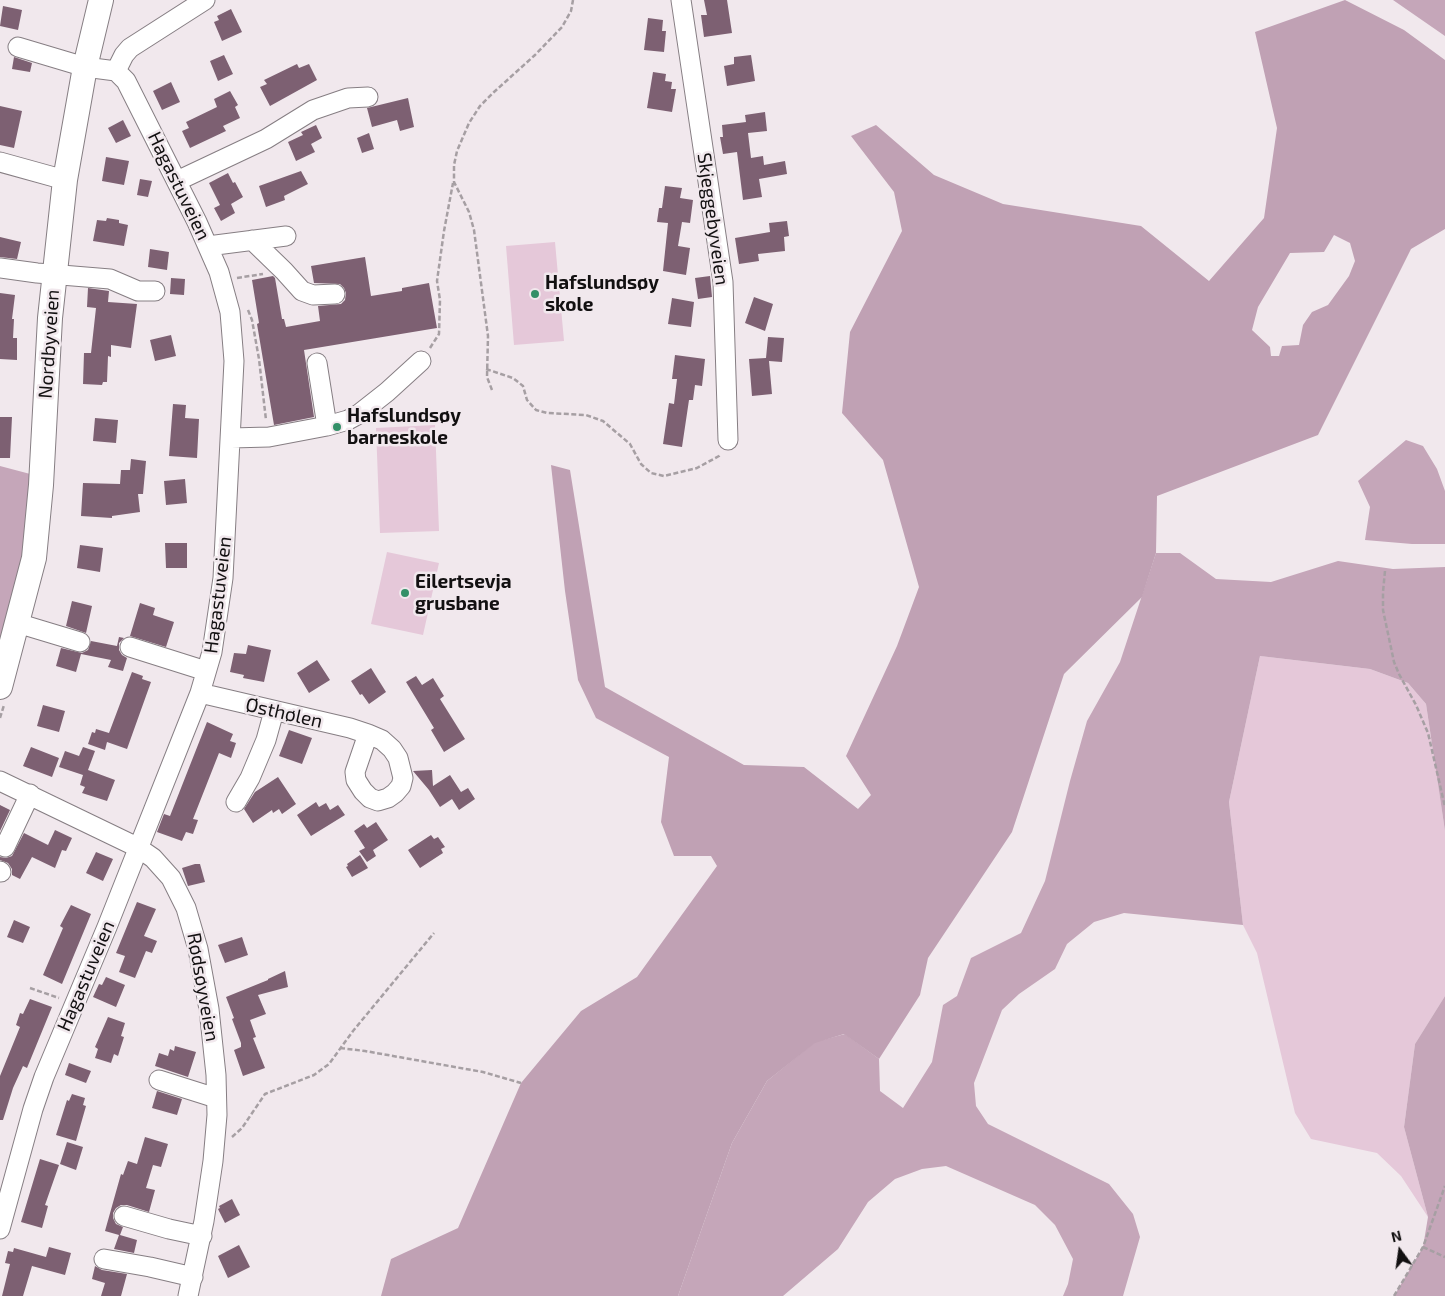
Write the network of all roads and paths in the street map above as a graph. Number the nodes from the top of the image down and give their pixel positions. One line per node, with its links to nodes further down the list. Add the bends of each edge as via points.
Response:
1 (100, 0): 6 (main road, Nordbyveien)
2 (205, 0): 7 (street, via 130,48)
3 (573, 0): 12 (path, via 562,27 494,92 469,123 457,151)
4 (681, 0): 28 (street, Skjeggebyveien, via 723,282)
5 (18, 47): 6 (street)
6 (85, 67): 7 (street); 10 (main road, Nordbyveien)
7 (116, 71): 11 (street, Hagastuveien, via 126,81)
8 (368, 97): 11 (street, via 348,98 313,110 266,139)
9 (0, 162): 10 (street)
10 (65, 180): 18 (main road, Nordbyveien)
11 (177, 181): 15 (street, Hagastuveien)
12 (454, 182): 22 (path, via 438,281 439,334); 24 (path, via 474,230 488,336)
13 (286, 236): 14 (street)
14 (252, 240): 15 (street); 17 (street)
15 (208, 246): 27 (street, Hagastuveien, via 230,312 234,361)
16 (0, 268): 18 (street)
17 (284, 271): 19 (path); 21 (street, via 302,291 313,295)
18 (54, 274): 20 (street, via 110,279 138,291); 30 (main road, Nordbyveien, via 41,485 34,549)
19 (235, 279)
20 (155, 291)
21 (335, 294)
22 (421, 361): 26 (street, via 359,414)
23 (317, 363): 26 (street)
24 (486, 370): 25 (path); 28 (path, via 513,378 523,386 527,400 536,410 586,415 604,421 630,444 641,464 651,473 664,476 697,468 719,456)
25 (492, 390)
26 (326, 426): 27 (street, via 269,437)
27 (231, 438): 33 (street, Hagastuveien, via 223,578 215,639)
28 (728, 440)
29 (1385, 571): 41 (path, via 1383,610 1394,662 1428,733)
30 (16, 623): 31 (street); 34 (main road, Nordbyveien)
31 (80, 642)
32 (130, 647): 33 (street)
33 (206, 671): 35 (street, Hagastuveien)
34 (0, 687)
35 (200, 693): 36 (street, Østhølen); 43 (street, Hagastuveien)
36 (274, 711): 37 (street, Østhølen); 40 (street, via 266,740)
37 (368, 734)
38 (0, 781): 39 (street, Rødsøyveien)
39 (30, 794): 42 (street); 43 (street, Rødsøyveien)
40 (236, 802)
41 (1445, 807)
42 (5, 847)
43 (138, 847): 46 (street, Hagastuveien); 50 (street, Rødsøyveien, via 171,878 193,928 209,1009)
44 (434, 933): 47 (path)
45 (30, 988): 46 (path)
46 (74, 1004): 54 (street, Hagastuveien, via 33,1109)
47 (340, 1048): 49 (path, via 483,1072); 51 (path, via 329,1064 314,1075 265,1094 242,1128 230,1138)
48 (159, 1080): 50 (street)
49 (521, 1083)
50 (216, 1098): 51 (street, Rødsøyveien)
51 (214, 1142): 55 (street, Rødsøyveien)
52 (1445, 1186): 56 (path)
53 (124, 1216): 55 (street)
54 (0, 1229)
55 (202, 1236): 59 (street, Rødsøyveien)
56 (1423, 1247): 57 (path); 61 (path)
57 (1445, 1257)
58 (104, 1259): 59 (street)
59 (193, 1277): 60 (street, Rødsøyveien)
60 (188, 1296)
61 (1394, 1296)

